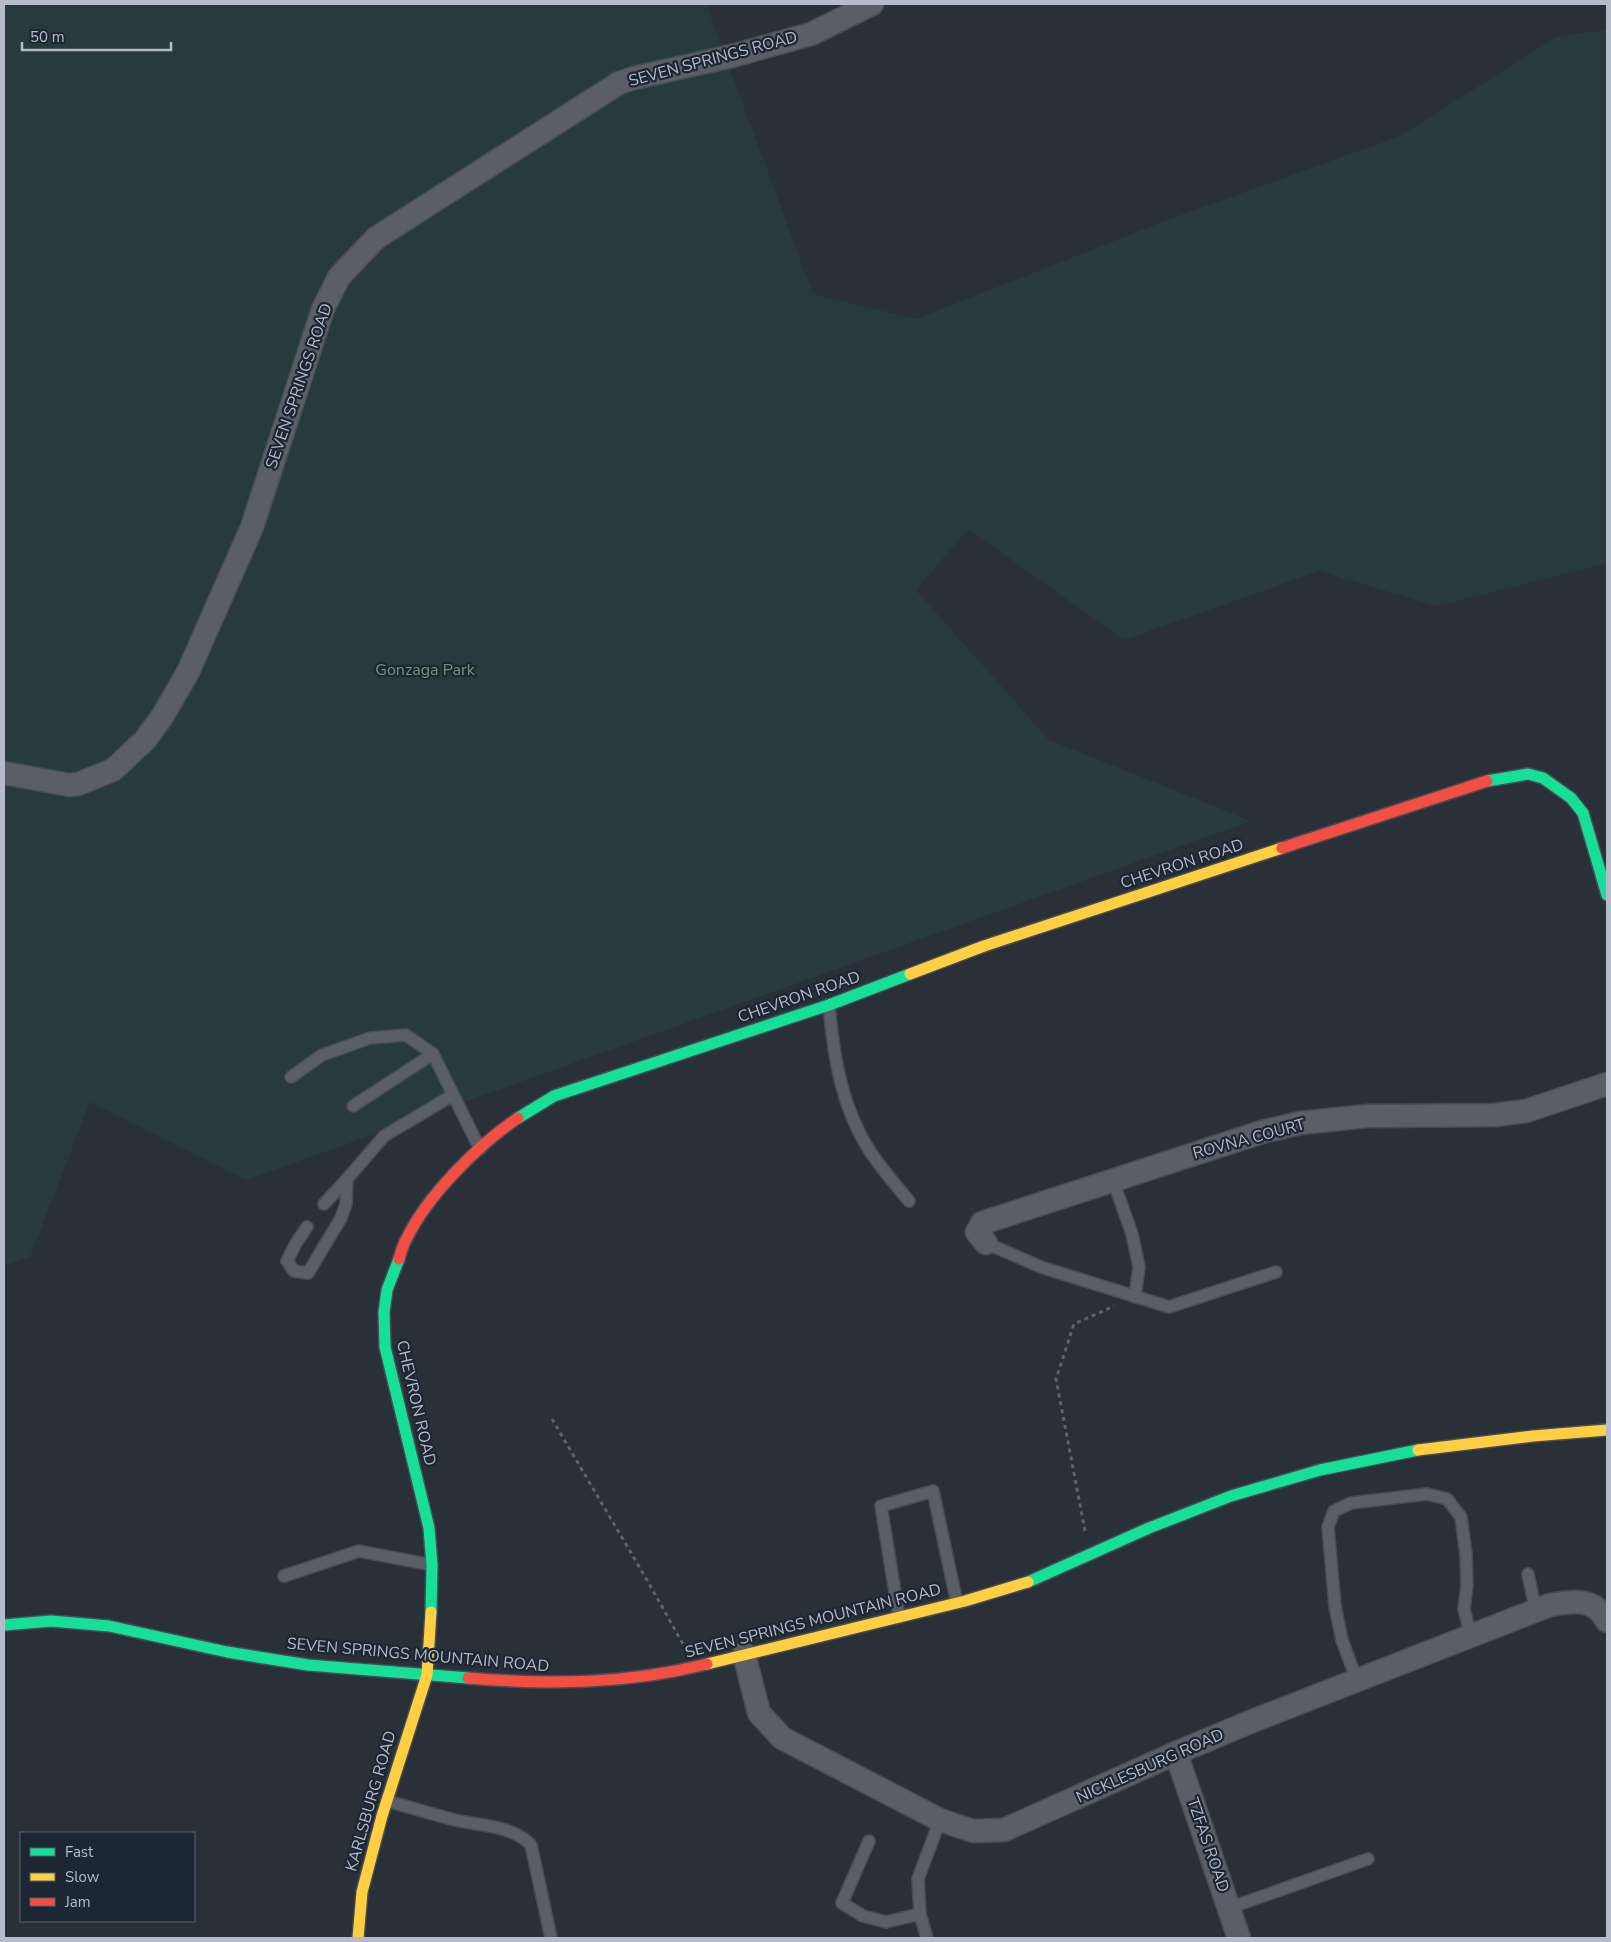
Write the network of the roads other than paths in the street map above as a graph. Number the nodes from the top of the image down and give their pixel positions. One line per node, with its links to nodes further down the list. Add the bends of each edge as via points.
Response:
1 (867, 5): 2 (street, SEVEN SPRINGS ROAD, via 811,34 619,84 376,238 339,277 323,309 252,527 188,672 162,717 146,740 113,770 78,784)
2 (4, 773)
3 (1607, 895): 4 (street, CHEVRON ROAD, via 1583,813 1571,798 1543,778 1528,774 1512,776 1493,779 984,946)
4 (829, 1005): 10 (street, CHEVRON ROAD, via 554,1096 515,1120); 13 (lane, via 836,1063 847,1104 859,1133)
5 (433, 1054): 6 (lane, via 406,1035 370,1038 322,1055); 8 (lane); 9 (lane)
6 (291, 1076)
7 (1607, 1084): 12 (street, ROVNA COURT, via 1526,1111 1368,1116 1300,1122)
8 (453, 1095): 10 (lane); 11 (lane, via 384,1136)
9 (353, 1106)
10 (480, 1149): 20 (street, CHEVRON ROAD, via 428,1206 407,1237 387,1290 384,1312 385,1347 428,1528)
11 (347, 1179): 14 (lane); 15 (lane, via 346,1204 341,1218 308,1273 294,1271 287,1261)
12 (1113, 1180): 16 (street, ROVNA COURT, via 982,1222 977,1232); 18 (lane, via 1132,1234 1139,1267)
13 (909, 1201)
14 (324, 1204)
15 (307, 1227)
16 (986, 1243): 18 (lane, via 1041,1268)
17 (1276, 1272): 18 (lane, via 1168,1307)
18 (1135, 1297)
19 (1607, 1430): 23 (street, SEVEN SPRINGS MOUNTAIN ROAD, via 1413,1451 1320,1470 1231,1496 1149,1528 1028,1582)
20 (432, 1564): 22 (lane, via 359,1551); 30 (street, CHEVRON ROAD)
21 (1528, 1574): 24 (lane)
22 (284, 1576)
23 (957, 1603): 25 (street, SEVEN SPRINGS MOUNTAIN ROAD); 25 (lane, via 933,1491 881,1506)
24 (1536, 1611): 26 (street, NICKLESBURG ROAD, via 1568,1602 1587,1603 1602,1612); 28 (street, NICKLESBURG ROAD)
25 (899, 1617): 29 (street, SEVEN SPRINGS MOUNTAIN ROAD)
26 (1607, 1621)
27 (4, 1625): 30 (street, SEVEN SPRINGS MOUNTAIN ROAD, via 51,1621 109,1626 227,1652 308,1665)
28 (1471, 1636): 31 (street, NICKLESBURG ROAD); 31 (lane, via 1464,1609 1466,1555 1461,1517 1447,1499 1427,1494 1351,1503 1334,1512 1328,1527 1335,1606 1342,1640)
29 (744, 1654): 30 (street, SEVEN SPRINGS MOUNTAIN ROAD, via 671,1673 577,1683); 34 (street, NICKLESBURG ROAD, via 759,1713 782,1738)
30 (427, 1675): 33 (street, KARLSBURG ROAD)
31 (1357, 1681): 32 (street, NICKLESBURG ROAD)
32 (1176, 1753): 34 (street, NICKLESBURG ROAD, via 1004,1830 973,1831); 37 (street, TZFAS ROAD)
33 (387, 1800): 39 (street, KARLSBURG ROAD, via 362,1892); 40 (lane, via 455,1820 504,1829 523,1837 531,1845)
34 (940, 1820): 38 (lane, via 918,1879)
35 (869, 1841): 38 (lane, via 842,1903 864,1916 886,1922)
36 (1368, 1859): 37 (lane)
37 (1229, 1908): 42 (street, TZFAS ROAD)
38 (920, 1914): 41 (lane)
39 (358, 1938)
40 (552, 1938)
41 (926, 1938)
42 (1239, 1938)

